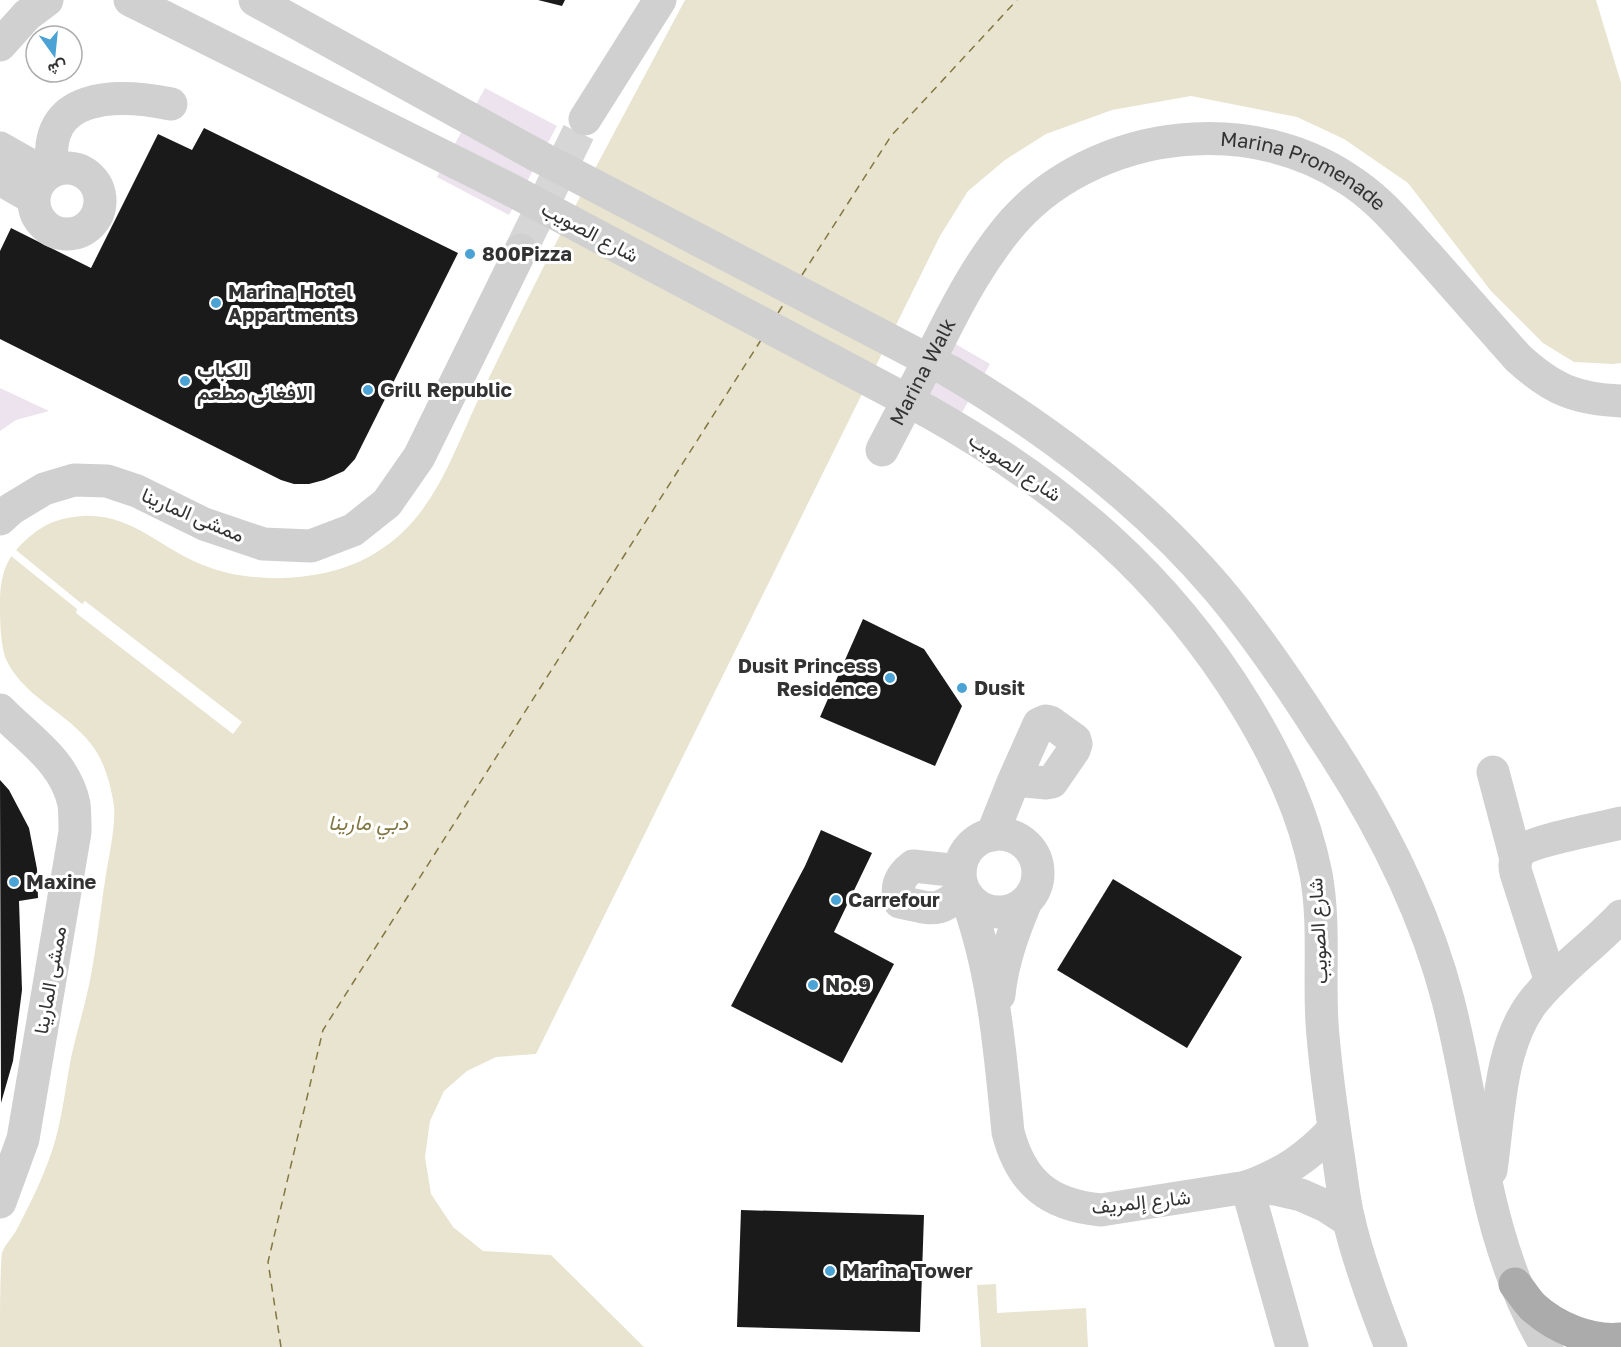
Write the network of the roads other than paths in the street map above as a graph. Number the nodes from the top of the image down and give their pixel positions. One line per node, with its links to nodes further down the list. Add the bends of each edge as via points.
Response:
1 (47, 0): 5 (street)
2 (130, 0): 27 (street, شارع الصويب, bridge, via 513,191 979,440 1029,474 1140,567 1231,681 1294,796 1307,835 1321,916 1322,1023)
3 (255, 0): 29 (street, bridge, via 536,155 951,372 1047,433 1136,505 1177,544 1252,631 1343,766 1407,885 1448,1000)
4 (660, 0): 7 (street)
5 (0, 45)
6 (170, 110): 9 (street, via 128,112 94,120 75,137)
7 (585, 119)
8 (0, 148): 9 (street)
9 (50, 177): 10 (street)
10 (0, 179)
11 (521, 250): 15 (street, ممشى المارينا, via 419,458 387,503 353,530 311,546 263,544 204,524 137,491 106,481 75,480 44,489)
12 (963, 294): 13 (street, Marina Promenade, via 1015,220 1048,190 1087,166 1129,150 1173,140 1218,138 1263,144 1306,157 1346,177 1382,205 1540,378 1595,400); 14 (street, Marina Walk)
13 (1621, 401)
14 (882, 450)
15 (0, 519)
16 (0, 710): 30 (street, ممشى المارينا, via 47,753 64,776 74,804 75,832 23,1139)
17 (1493, 772): 21 (street)
18 (1014, 780): 20 (street)
19 (1621, 823): 21 (street, via 1534,844)
20 (992, 835): 22 (street, via 979,839 963,858); 23 (street, via 1017,838 1035,856 1038,882)
21 (1516, 858): 25 (street, via 1516,873)
22 (963, 886): 23 (street, via 976,906 987,911 1000,913); 26 (street, شارع إلمريف, via 985,955)
23 (1024, 904): 26 (street, شارع إلمريف, via 1005,960)
24 (1621, 916): 25 (street)
25 (1551, 982): 29 (street, via 1517,1028 1508,1055)
26 (996, 1018): 28 (street, شارع إلمريف, via 1013,1153 1039,1189 1058,1201 1101,1210)
27 (1334, 1129): 28 (street, شارع إلمريف, via 1295,1165); 31 (street, شارع الصويب)
28 (1247, 1188): 31 (street, شارع إلمريف, via 1301,1195); 34 (street)
29 (1488, 1192): 32 (street)
30 (0, 1202)
31 (1349, 1221): 35 (street, شارع الصويب)
32 (1515, 1284): 33 (main road, via 1533,1306 1556,1324 1582,1335); 36 (street)
33 (1621, 1339)
34 (1292, 1347)
35 (1391, 1347)
36 (1547, 1347)

